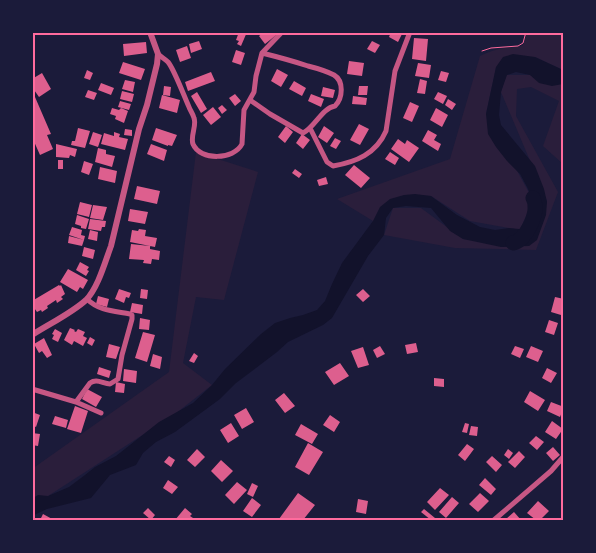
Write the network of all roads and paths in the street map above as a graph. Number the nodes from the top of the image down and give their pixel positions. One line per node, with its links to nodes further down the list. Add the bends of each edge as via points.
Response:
1 (150, 32): 7 (street)
2 (410, 32): 9 (street, via 395,71 386,131 366,156 333,166 327,162)
3 (526, 32): 5 (path, via 523,43 518,46)
4 (282, 33): 6 (street)
5 (482, 51)
6 (262, 53): 8 (street); 9 (street, via 336,76 341,83 338,103)
7 (158, 54): 8 (street, via 169,62 194,118 192,139 201,152 214,157 240,149 244,110); 10 (street, via 111,246)
8 (250, 100): 9 (street, via 299,132)
9 (310, 128)
10 (87, 299): 11 (street); 13 (street, via 98,308 130,314 132,319 118,379 110,384 96,380 90,383)
11 (32, 334)
12 (32, 389): 13 (street)
13 (76, 402): 14 (street)
14 (101, 414)
15 (564, 456): 16 (street)
16 (494, 520)

